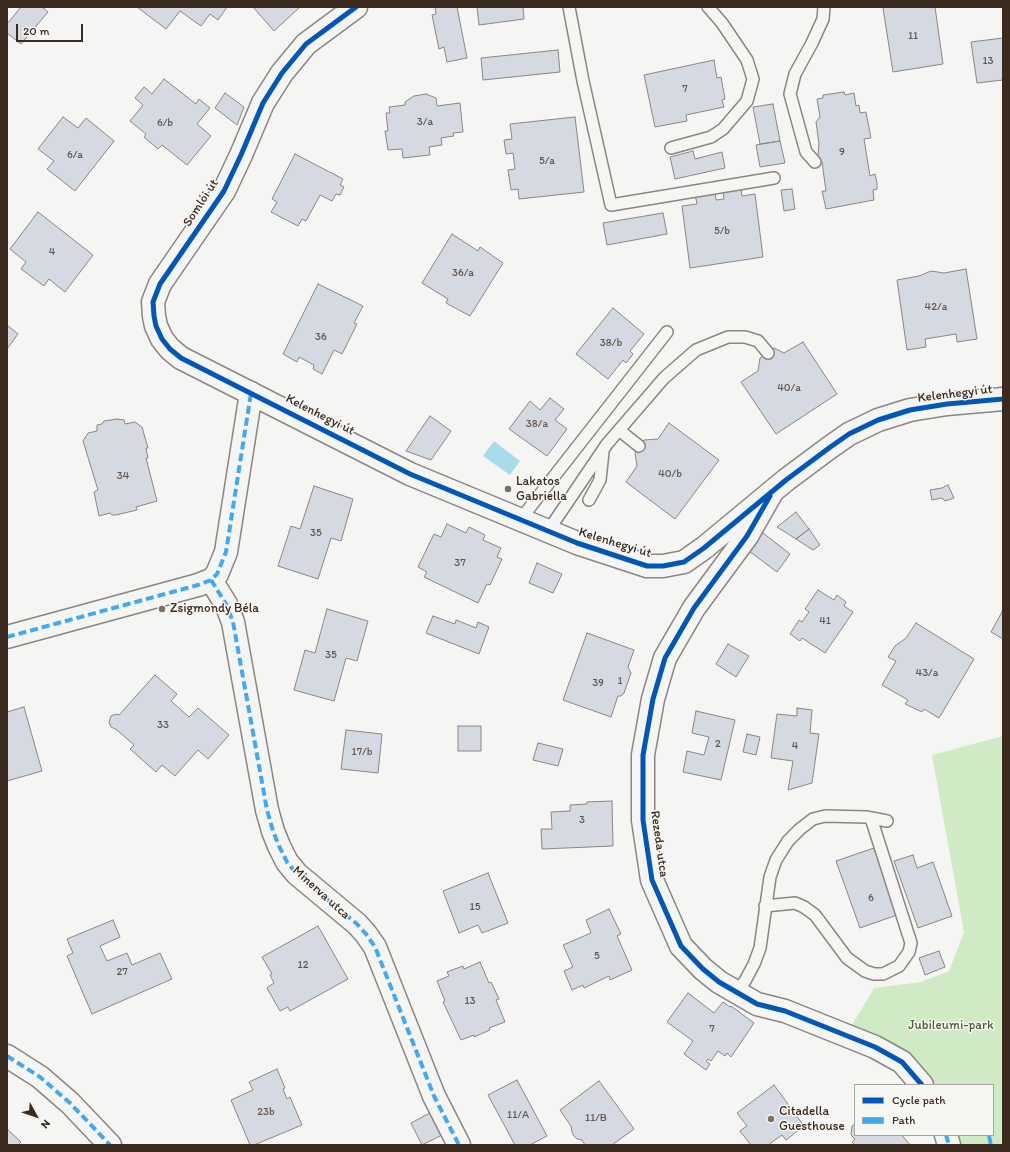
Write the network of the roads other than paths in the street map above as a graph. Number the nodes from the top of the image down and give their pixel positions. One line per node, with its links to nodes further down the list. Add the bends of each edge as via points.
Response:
1 (356, 7): 10 (street, Somlói út, via 306,44 282,73 263,103 224,191 160,284 153,302 156,326 170,349 195,366)
2 (570, 7): 7 (lane, via 583,81 611,205)
3 (708, 7): 5 (lane, via 747,60 753,79 751,87 747,101 723,129 711,137)
4 (824, 7): 6 (lane, via 812,43 795,74 790,94 806,152)
5 (671, 148)
6 (815, 162)
7 (774, 178)
8 (667, 332): 17 (lane)
9 (768, 353): 12 (lane, via 758,341 746,337 728,337 696,350 664,378)
10 (251, 393): 17 (street, Kelenhegyi út, via 410,474); 19 (street, via 226,552 217,574)
11 (1003, 399): 15 (street, Kelenhegyi út, via 910,410 878,420 849,434)
12 (619, 430): 13 (lane); 14 (lane)
13 (639, 446)
14 (603, 450): 16 (lane, via 600,480); 18 (lane)
15 (773, 491): 18 (street, Kelenhegyi út, via 684,562 663,566 647,566); 24 (street, Rezeda utca, via 747,536 694,608 665,658 653,699 644,755 643,820 652,880 681,946 702,970)
16 (589, 500)
17 (520, 520): 18 (street, Kelenhegyi út)
18 (548, 531)
19 (211, 580): 20 (street); 28 (street, Minerva utca, via 226,604 233,622 272,831 287,862 297,874 357,924 376,947 434,1096)
20 (7, 637)
21 (871, 818): 22 (lane); 23 (lane, via 825,816 814,819 800,829 788,841 776,860); 23 (lane, via 911,943 909,952 899,966 883,974 865,971 847,958 815,915 804,907 795,903)
22 (887, 821)
23 (765, 906): 24 (lane, via 760,948 745,981)
24 (736, 992): 26 (street, Rezeda utca, via 757,1004 785,1011 875,1047 902,1062)
25 (7, 1056): 27 (street, via 40,1077 70,1103)
26 (921, 1084)
27 (110, 1145)
28 (459, 1145)

